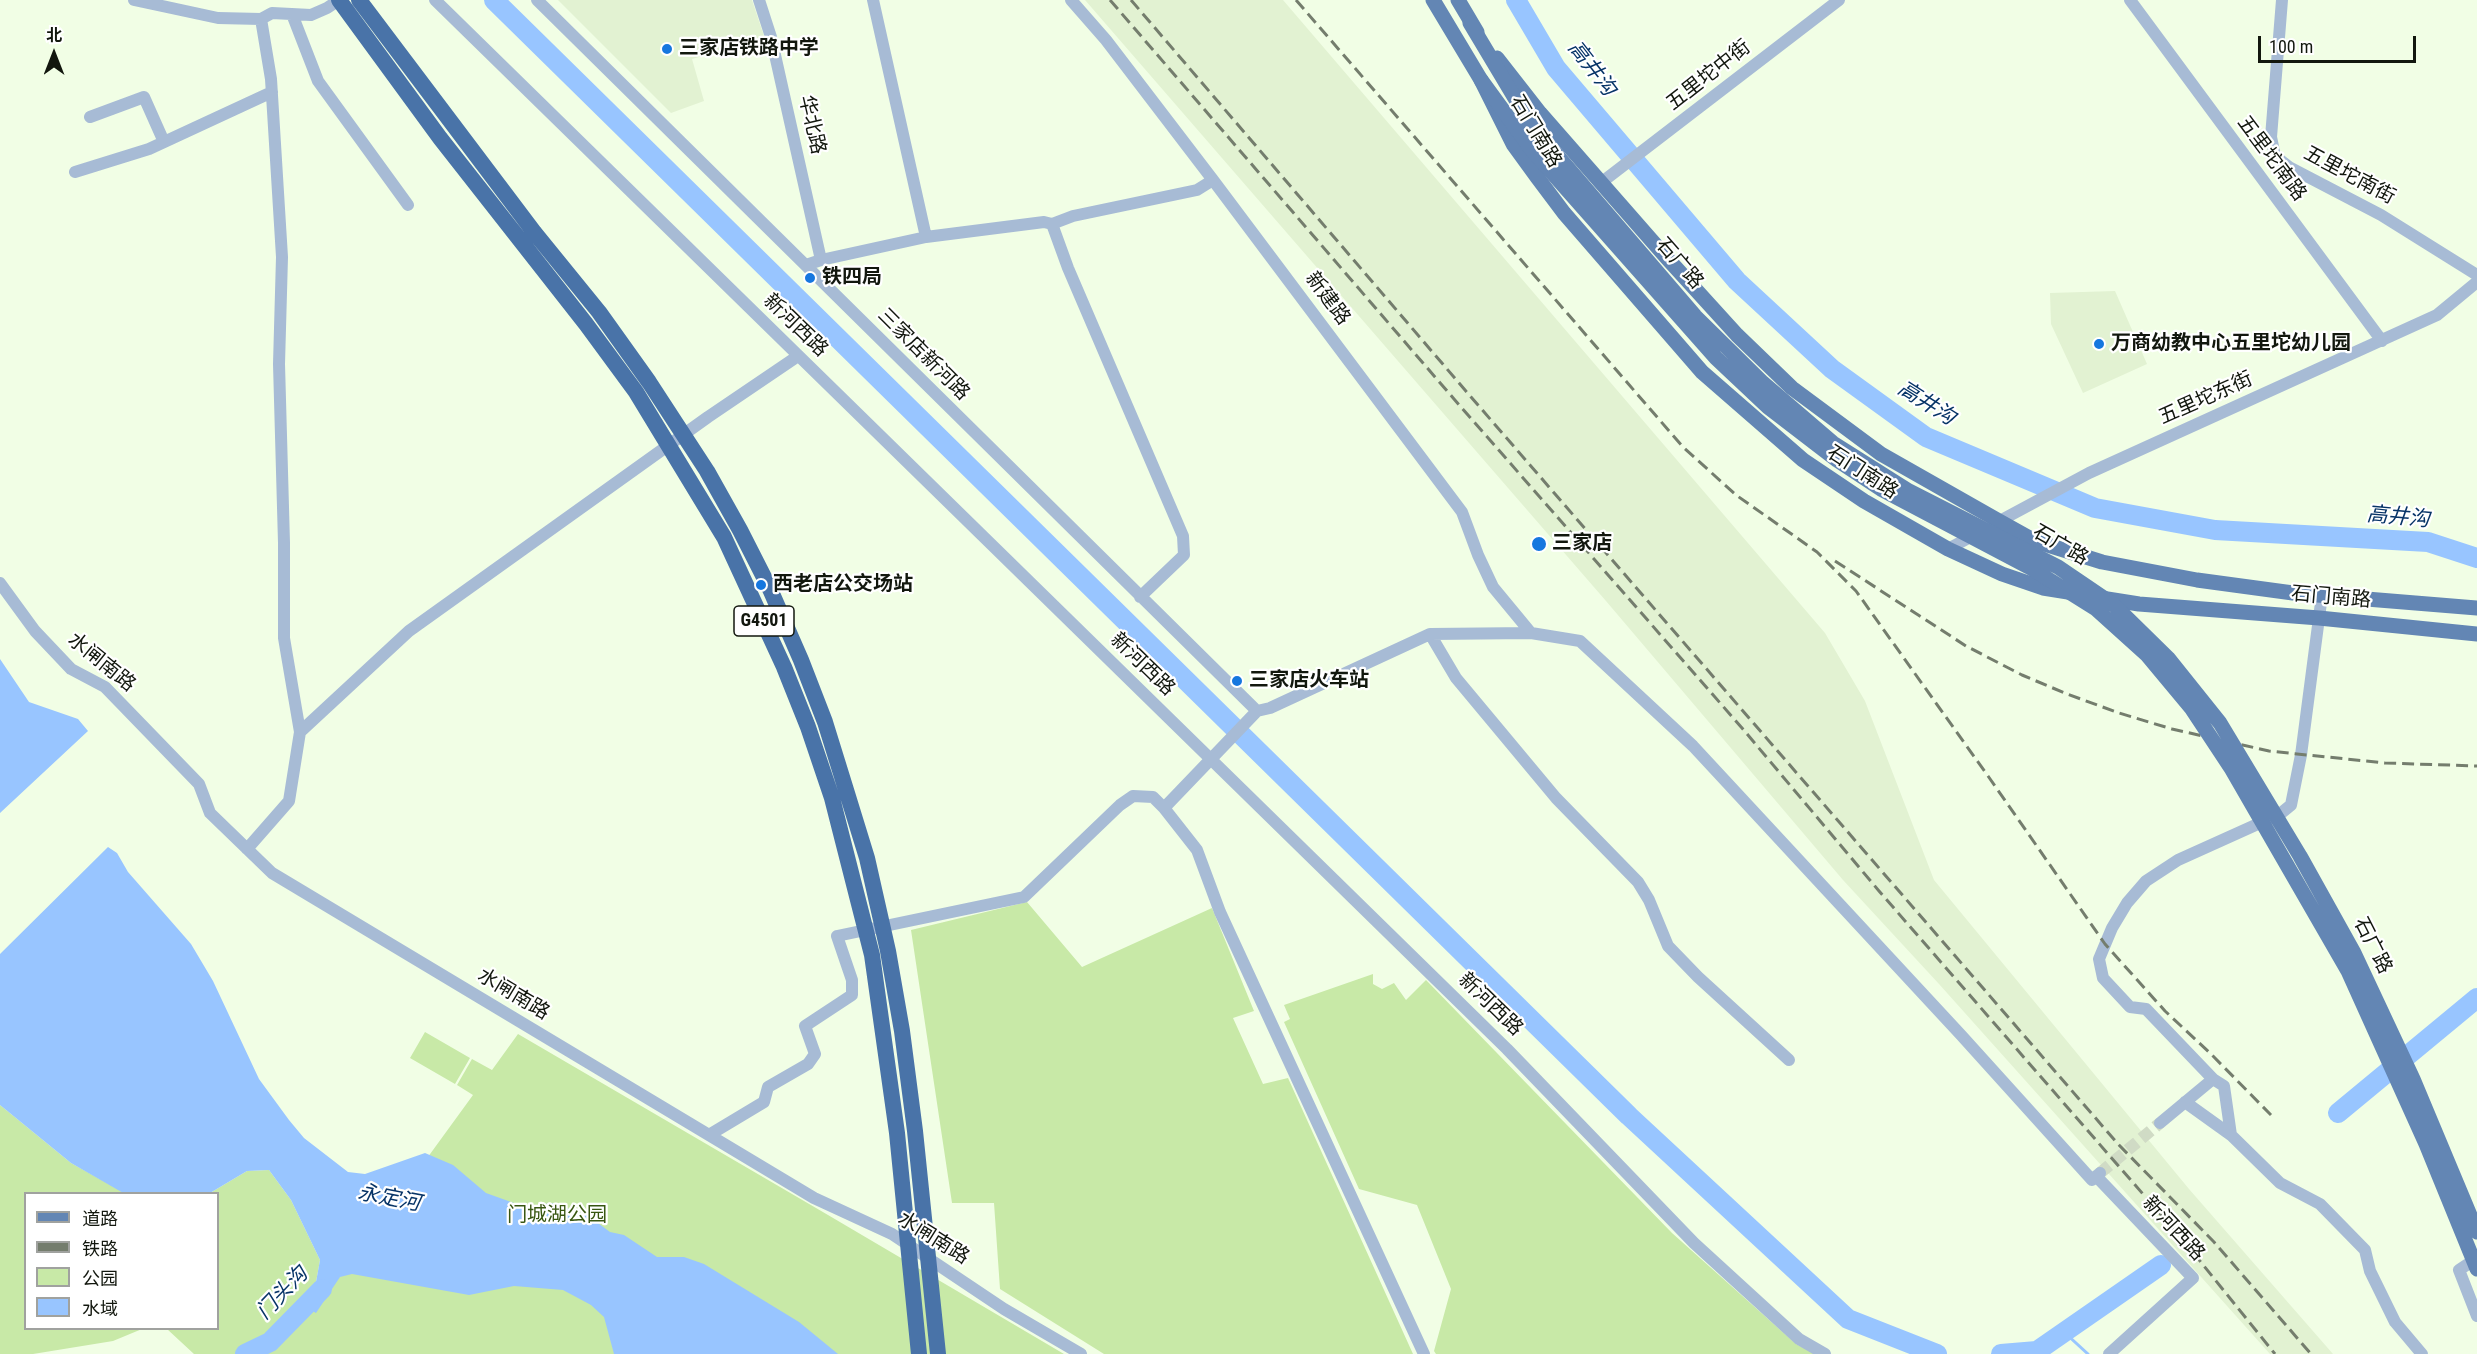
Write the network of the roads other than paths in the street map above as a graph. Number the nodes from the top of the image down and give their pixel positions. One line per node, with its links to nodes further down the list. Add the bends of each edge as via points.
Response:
1 (134, 0): 15 (street, via 218,18)
2 (339, 0): 14 (street, via 311,15); 58 (highway, G4501, bridge, via 636,392 724,537 784,667 832,798 872,955 897,1134)
3 (359, 0): 59 (highway, G4501, bridge, via 649,382 740,530 801,660 848,793 888,951 915,1131)
4 (435, 0): 32 (street, 新河西路)
5 (537, 0): 28 (street, 三家店新河路)
6 (759, 0): 27 (street, 华北路, via 771,37)
7 (873, 0): 26 (street)
8 (1071, 0): 22 (street, 新建路)
9 (1433, 0): 17 (main road, 石门南路)
10 (1458, 0): 16 (main road, 石门南路)
11 (1839, 0): 23 (street, 五里坨中街)
12 (2130, 0): 31 (street, 五里坨南路)
13 (2282, 0): 29 (street, 五里坨南街, via 2271,137 2275,156)
14 (292, 14): 15 (street, via 272,13); 24 (street, via 318,81)
15 (261, 18): 18 (street)
16 (1470, 23): 23 (main road, 石门南路, via 1540,113); 54 (main road, 石广路, bridge, via 1531,125 1695,316 1763,383 1843,449 1909,490 2058,567 2095,592 2114,605 2168,658 2220,723 2354,953)
17 (1481, 80): 34 (main road, 石门南路, via 1513,144 1536,177 1702,372 1803,460 1864,501); 56 (main road, 石广路, bridge, via 1532,150 1716,358 1768,407 1881,489 2029,567 2096,609 2147,655 2192,709 2231,768 2348,970)
18 (272, 92): 20 (street); 44 (street, via 282,257 279,364 285,638)
19 (90, 117): 20 (street, via 144,97)
20 (164, 142): 21 (street)
21 (75, 172)
22 (1213, 180): 25 (street, via 1197,190); 40 (street, 新建路, via 1462,512 1493,587)
23 (1602, 182): 33 (main road, 石门南路, via 1737,335 1792,388 1881,454)
24 (408, 205)
25 (1052, 224): 26 (street); 37 (street, via 1183,536 1184,555)
26 (926, 237): 27 (street)
27 (821, 260): 28 (street)
28 (806, 266): 37 (street, 三家店新河路)
29 (2477, 275)
30 (2477, 282): 31 (street, 五里坨东街, via 2437,315)
31 (2382, 341): 33 (street, 五里坨东街, via 2089,473)
32 (798, 356): 44 (street, via 409,631); 45 (street, 新河西路)
33 (1999, 521): 34 (street, 五里坨东街); 36 (main road, 石门南路, via 2035,541 2102,562 2196,580)
34 (1948, 549): 39 (main road, 石门南路, via 2043,588 2139,604)
35 (0, 583): 47 (street, 水闸南路, via 35,631 71,669 105,687 199,784 210,813)
36 (2322, 595): 38 (main road, 石门南路); 39 (street)
37 (1140, 597): 43 (street, 三家店新河路)
38 (2477, 608)
39 (2319, 618): 42 (main road, 石门南路); 49 (street, via 2291,805 2280,814 2178,860 2146,881 2127,903 2099,959 2103,978 2130,1007 2146,1009)
40 (1531, 633): 41 (street); 63 (street, 新河西路, via 1580,641 1693,746 2092,1179 2098,1174 2193,1278)
41 (1430, 634): 43 (street); 48 (street, via 1463,688 1556,798 1638,882 1668,946)
42 (2477, 634)
43 (1257, 711): 45 (street)
44 (300, 732): 47 (street, via 289,801)
45 (1210, 760): 46 (street); 62 (street, 新河西路, via 1507,1049 1694,1243 1799,1339)
46 (1164, 808): 52 (street, via 1153,797 1133,796 1024,897 837,936 852,980 852,995 805,1026 815,1054 808,1064 768,1087 764,1102); 61 (street, via 1197,850 1220,912)
47 (247, 849): 52 (street, 水闸南路, via 272,873)
48 (1789, 1060)
49 (2213, 1079): 50 (street); 53 (street, via 2224,1086)
50 (2185, 1102): 51 (street); 53 (street)
51 (2160, 1123)
52 (709, 1135): 60 (street, 水闸南路, via 814,1198 892,1234 1004,1310)
53 (2231, 1135): 64 (street, via 2280,1183 2319,1204 2364,1250 2395,1322)
54 (2477, 1232)
55 (2477, 1258): 57 (street, via 2459,1270)
56 (2477, 1269)
57 (2477, 1316)
58 (920, 1354)
59 (938, 1354)
60 (1081, 1354)
61 (1424, 1354)
62 (1825, 1354)
63 (2109, 1354)
64 (2422, 1354)

